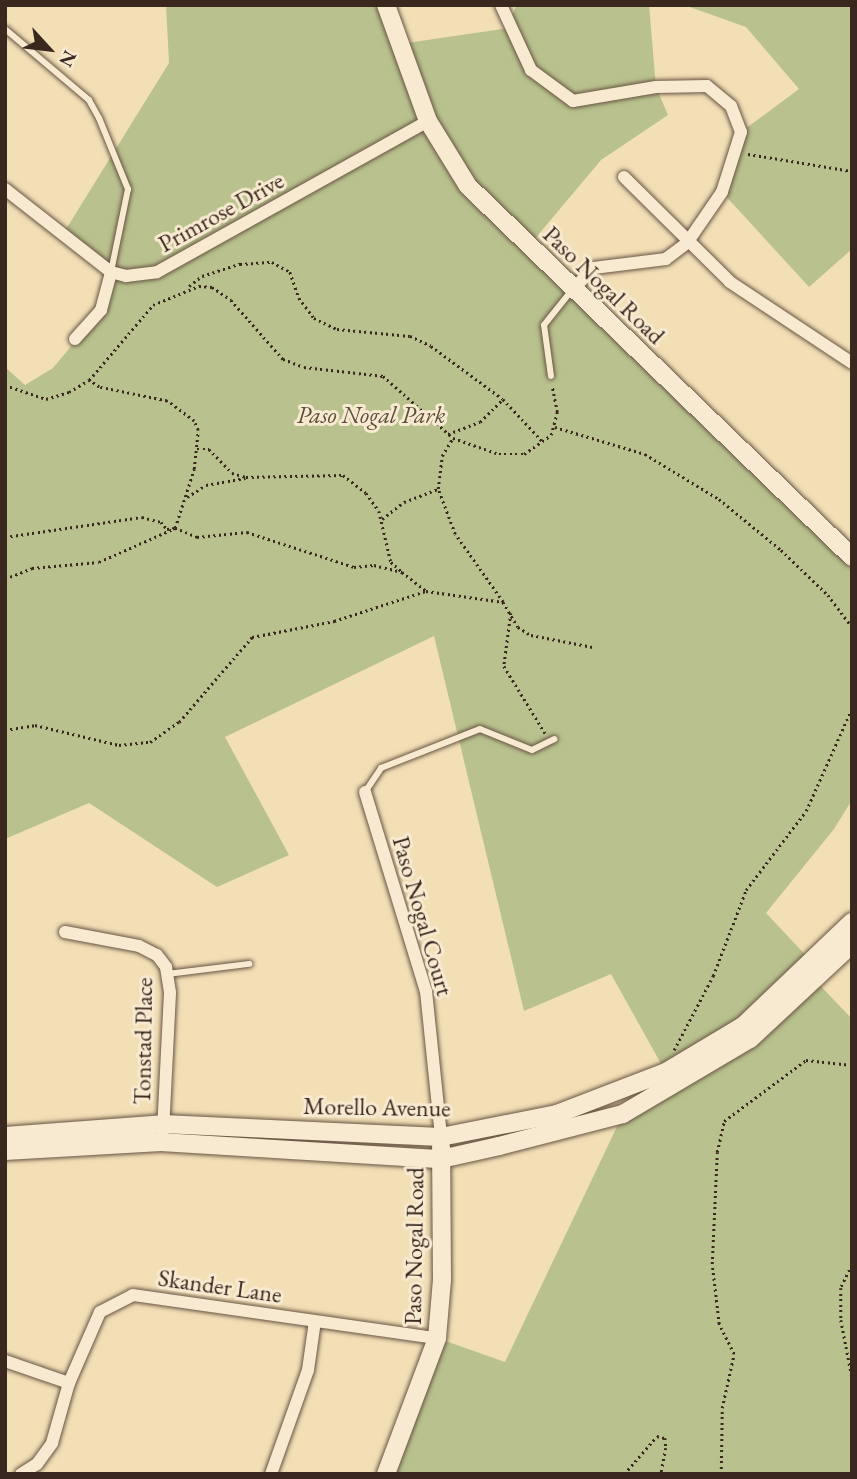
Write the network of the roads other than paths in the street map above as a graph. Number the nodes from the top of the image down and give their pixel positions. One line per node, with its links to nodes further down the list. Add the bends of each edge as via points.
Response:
1 (386, 5): 4 (street, Paso Nogal Road)
2 (501, 5): 7 (street, via 531,70 573,101 656,87 707,86 731,106 741,132 738,152 722,192)
3 (5, 29): 8 (lane, via 89,100 99,118 128,189)
4 (428, 121): 8 (street, Primrose Drive, via 157,272); 9 (street, Paso Nogal Road, via 468,186)
5 (624, 177): 7 (street)
6 (5, 189): 8 (street)
7 (687, 243): 9 (street, via 666,259 594,268); 11 (street, via 766,308)
8 (111, 272): 10 (street, via 101,310)
9 (574, 288): 12 (lane, via 544,325); 13 (street, Paso Nogal Road)
10 (75, 339)
11 (852, 363)
12 (551, 376)
13 (852, 557)
14 (552, 741): 15 (lane, via 532,750 480,729 381,768)
15 (365, 792): 23 (street, Paso Nogal Court, via 426,991)
16 (852, 922): 23 (street, Morello Avenue, via 743,1026 666,1072 557,1114)
17 (65, 932): 20 (street, Tonstad Place, via 139,946 156,955)
18 (852, 944): 25 (street, Morello Avenue, via 750,1039 623,1114)
19 (249, 964): 20 (lane)
20 (167, 974): 21 (street, Tonstad Place)
21 (162, 1133): 22 (street, Morello Avenue); 23 (street, Morello Avenue); 24 (street, Morello Avenue); 25 (street, Morello Avenue)
22 (5, 1136)
23 (441, 1137): 25 (street, Paso Nogal Road)
24 (5, 1151)
25 (441, 1159): 27 (street, Paso Nogal Road, via 442,1280)
26 (316, 1321): 27 (street, Skander Lane); 29 (street, Skander Lane, via 133,1295 100,1312); 32 (street, via 308,1370)
27 (437, 1338): 33 (street, Paso Nogal Road)
28 (5, 1361): 29 (street)
29 (69, 1383): 30 (street, Skander Lane)
30 (41, 1469): 31 (street, Skander Lane)
31 (21, 1474)
32 (271, 1474)
33 (386, 1474)

